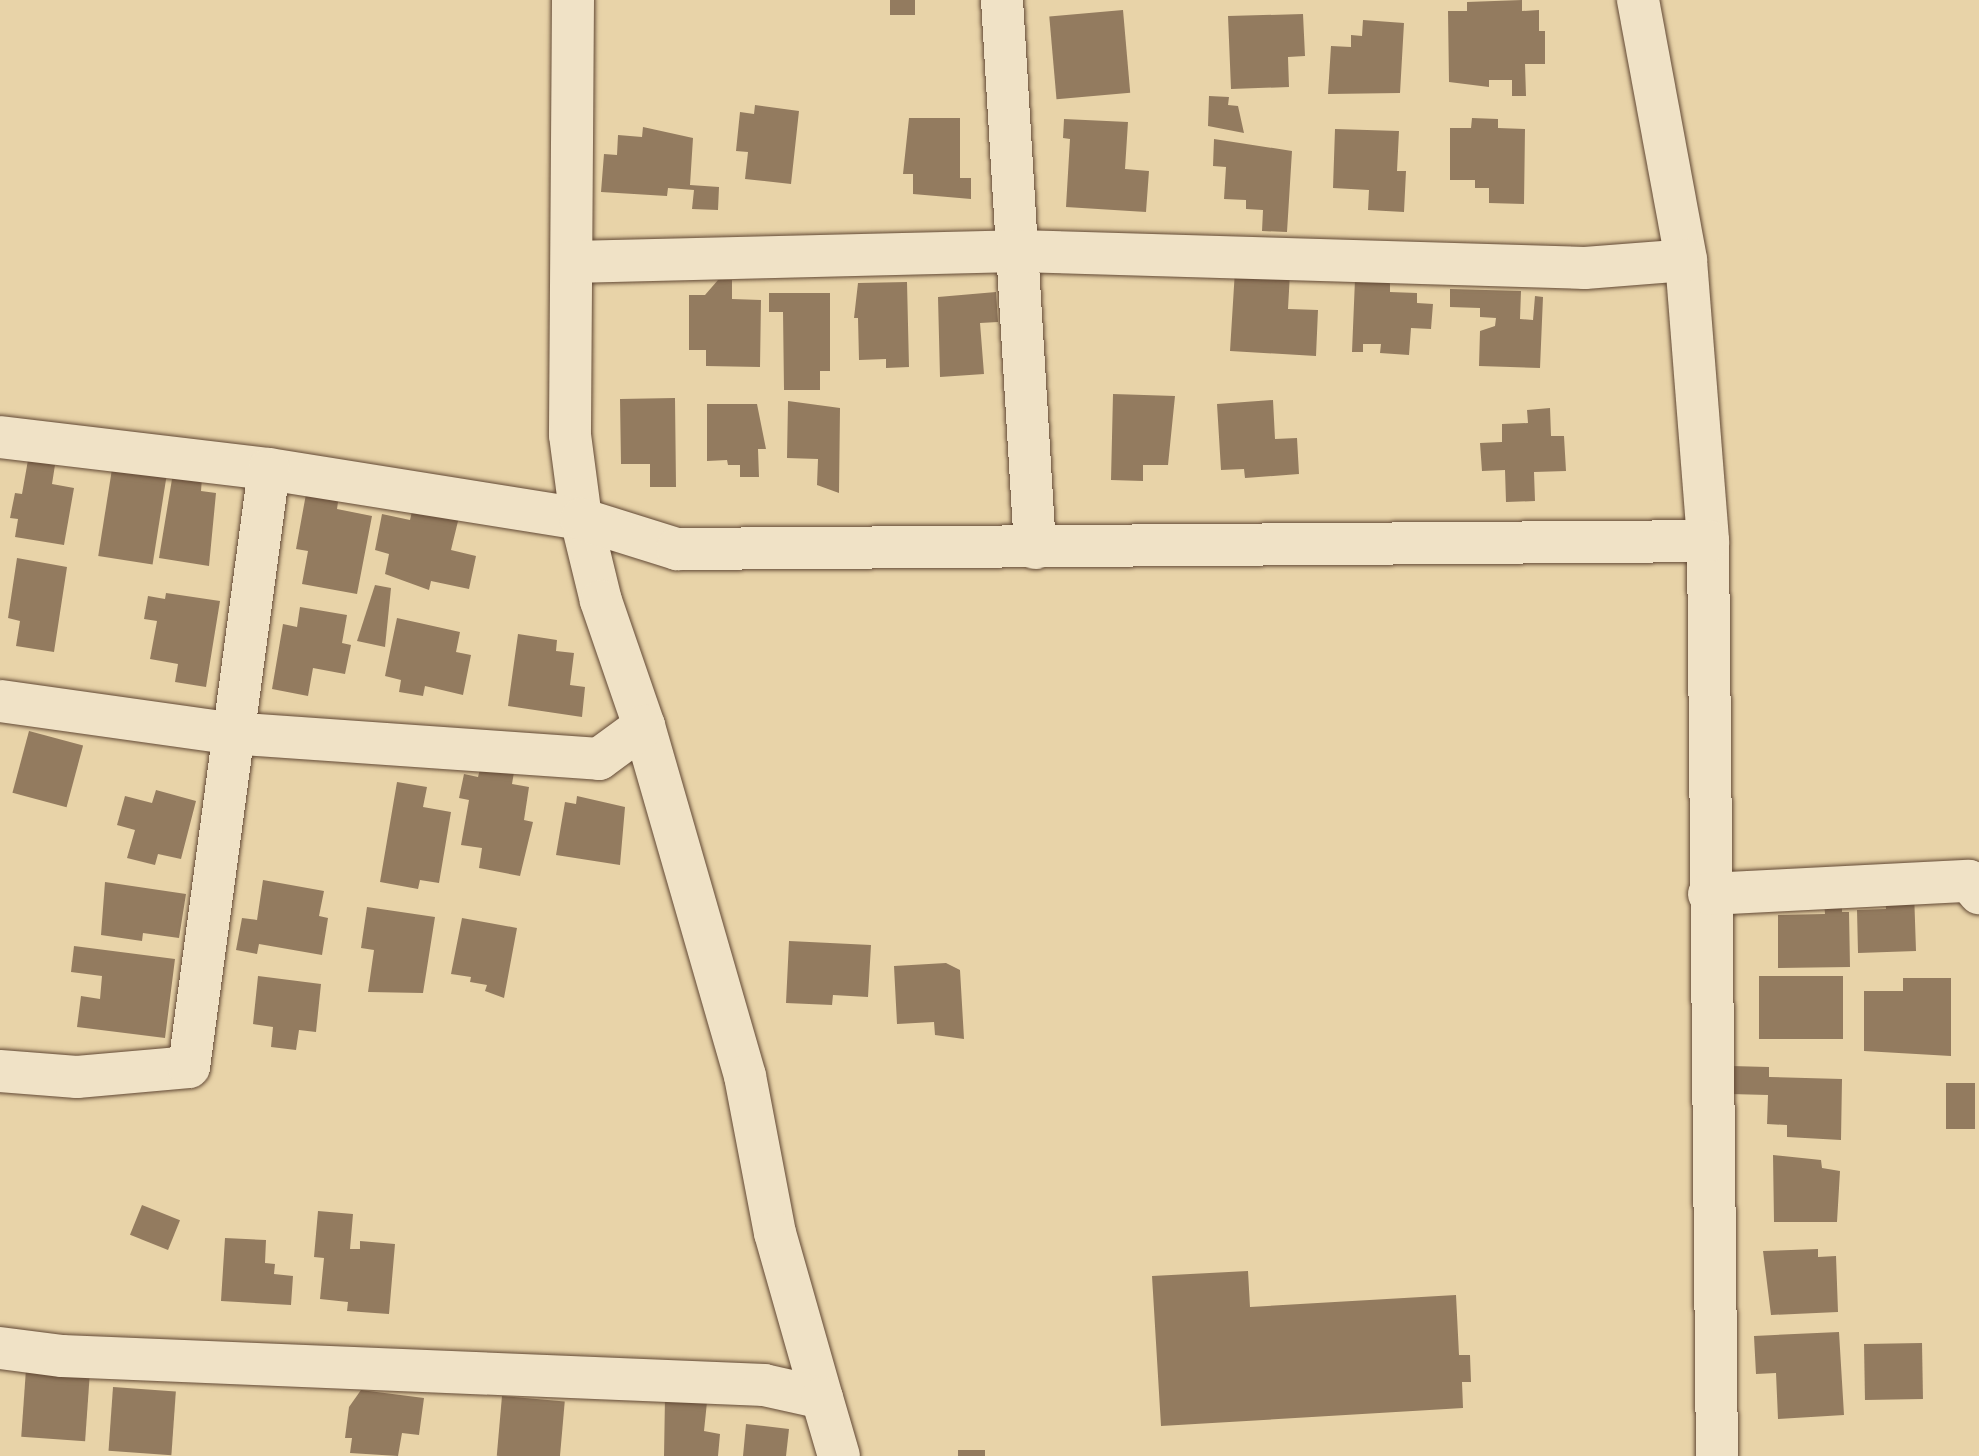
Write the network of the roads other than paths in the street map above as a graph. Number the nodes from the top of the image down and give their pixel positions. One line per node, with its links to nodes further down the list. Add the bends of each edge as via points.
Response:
1 (573, 0): 6 (street)
2 (1002, 0): 4 (street)
3 (1638, 0): 5 (street)
4 (1017, 251): 5 (street, via 1585,268); 6 (street); 11 (street)
5 (1686, 260): 10 (street)
6 (572, 262): 9 (street, via 570,435)
7 (0, 437): 8 (street)
8 (269, 469): 9 (street); 14 (street)
9 (581, 519): 11 (street, via 677,549); 13 (street, via 601,601)
10 (1708, 541): 11 (street); 16 (street)
11 (1035, 548)
12 (0, 701): 14 (street)
13 (644, 726): 14 (street, via 599,759); 19 (street, via 745,1076 775,1233)
14 (229, 733): 17 (street, via 189,1067 77,1077)
15 (1979, 893): 16 (street, via 1969,881)
16 (1709, 894): 21 (street)
17 (0, 1071)
18 (0, 1348): 19 (street, via 62,1356 764,1385)
19 (822, 1398): 20 (street)
20 (839, 1456)
21 (1717, 1456)

